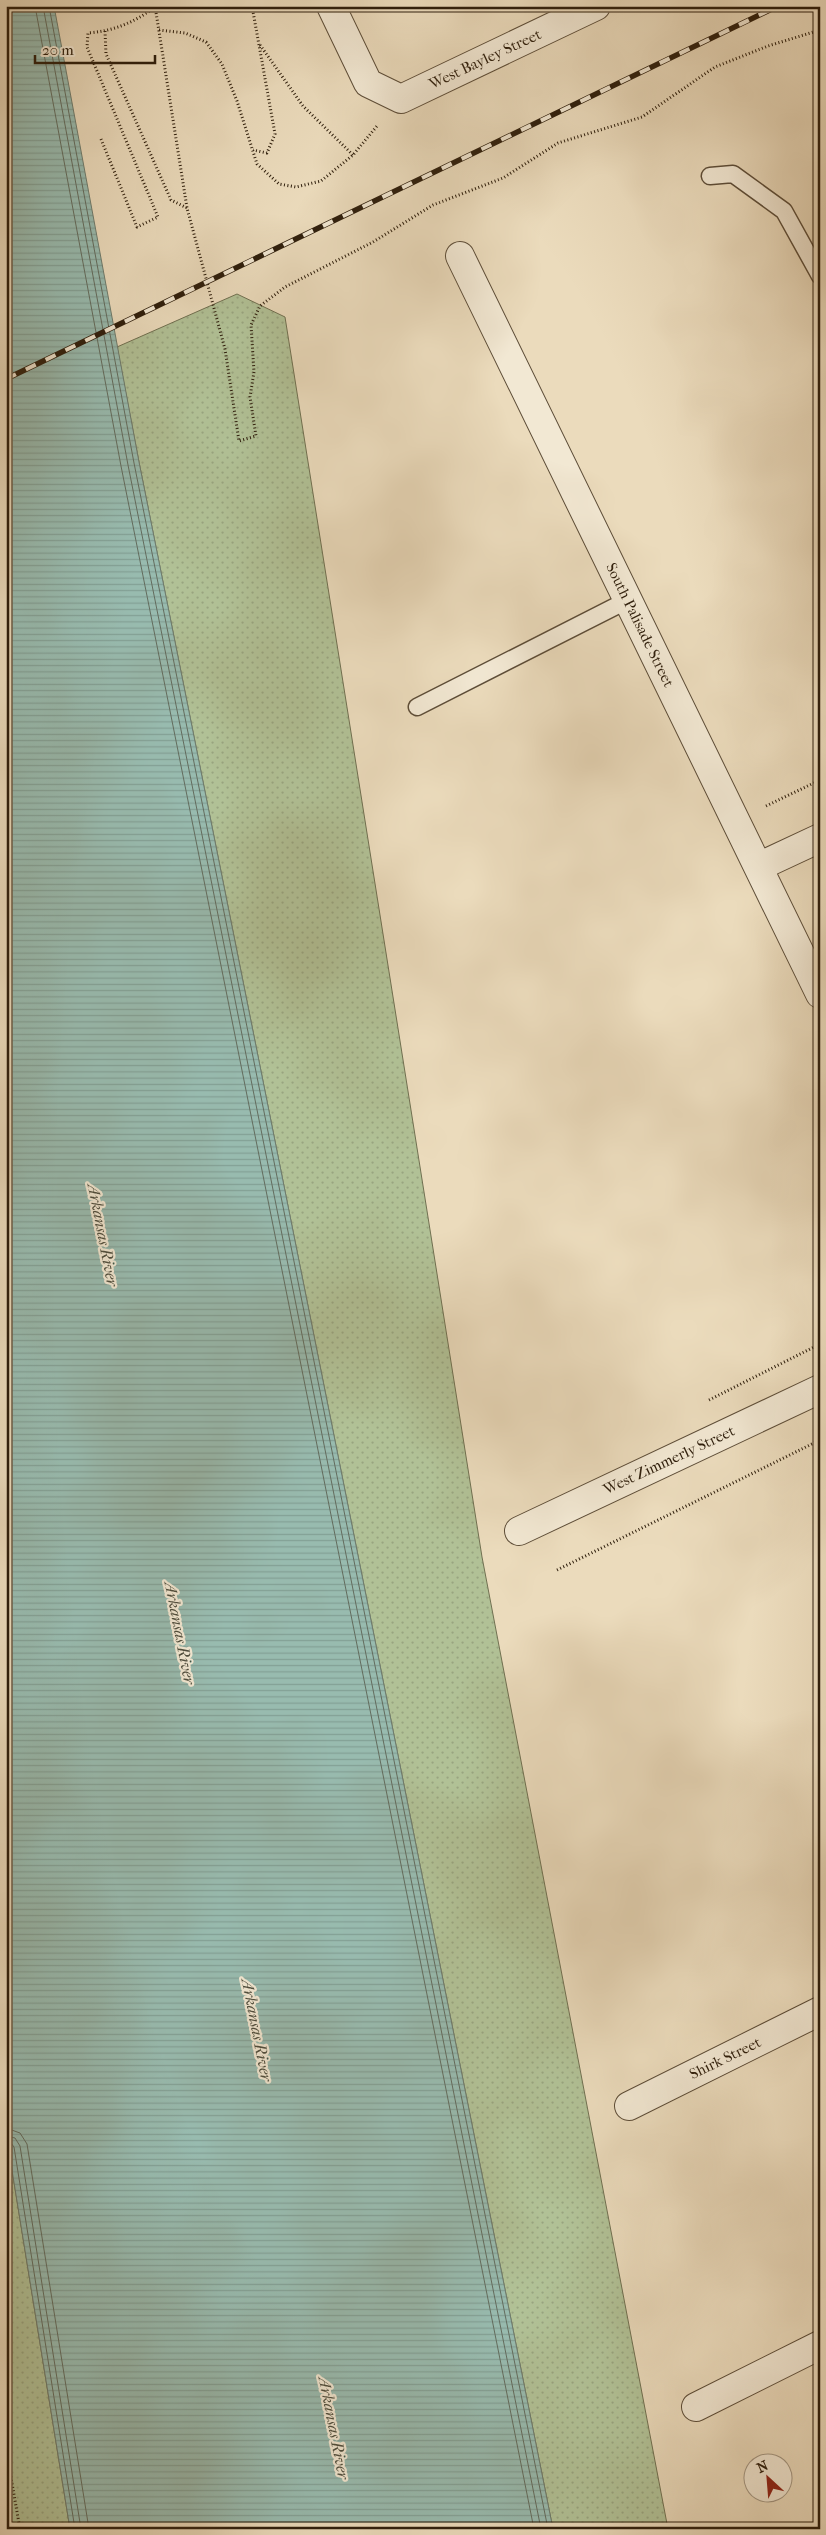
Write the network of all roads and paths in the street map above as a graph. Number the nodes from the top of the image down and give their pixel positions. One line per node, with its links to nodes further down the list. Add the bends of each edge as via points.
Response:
1 (87, 6): 2 (path, via 95,10)
2 (117, 6)
3 (155, 6): 7 (path); 9 (path, via 133,21)
4 (252, 6): 10 (path)
5 (331, 6): 11 (street, via 368,83)
6 (596, 6): 11 (street, West Bayley Street)
7 (159, 30): 13 (path, via 185,33 206,42 222,64); 16 (path)
8 (820, 30): 16 (path, via 715,67 642,117 558,143 503,178 433,205 373,242 286,287 260,306 251,325 254,372 250,396 256,436 239,441 225,349)
9 (105, 31): 12 (path, via 88,33 87,47 158,217 137,227); 16 (path, via 106,54 171,200)
10 (258, 42): 13 (path, via 275,134 267,153); 14 (path, via 303,106)
11 (401, 99): 14 (path)
12 (101, 139)
13 (252, 150): 14 (path, via 257,164 279,184 296,187 320,181)
14 (353, 155)
15 (710, 176): 18 (lane, via 733,174 784,211)
16 (187, 208)
17 (460, 256): 19 (street, South Palisade Street)
18 (820, 276)
19 (628, 600): 20 (lane); 24 (street, South Palisade Street)
20 (417, 707)
21 (820, 780): 22 (path)
22 (764, 807)
23 (820, 838): 24 (street)
24 (758, 867): 25 (street, South Palisade Street)
25 (820, 994)
26 (820, 1389): 28 (street, West Zimmerly Street)
27 (820, 1440): 29 (path)
28 (519, 1531)
29 (558, 1570)
30 (820, 2011): 31 (street, Shirk Street)
31 (629, 2106)
32 (820, 2345): 33 (street)
33 (696, 2407)
34 (6, 2449): 35 (path)
35 (20, 2529)

